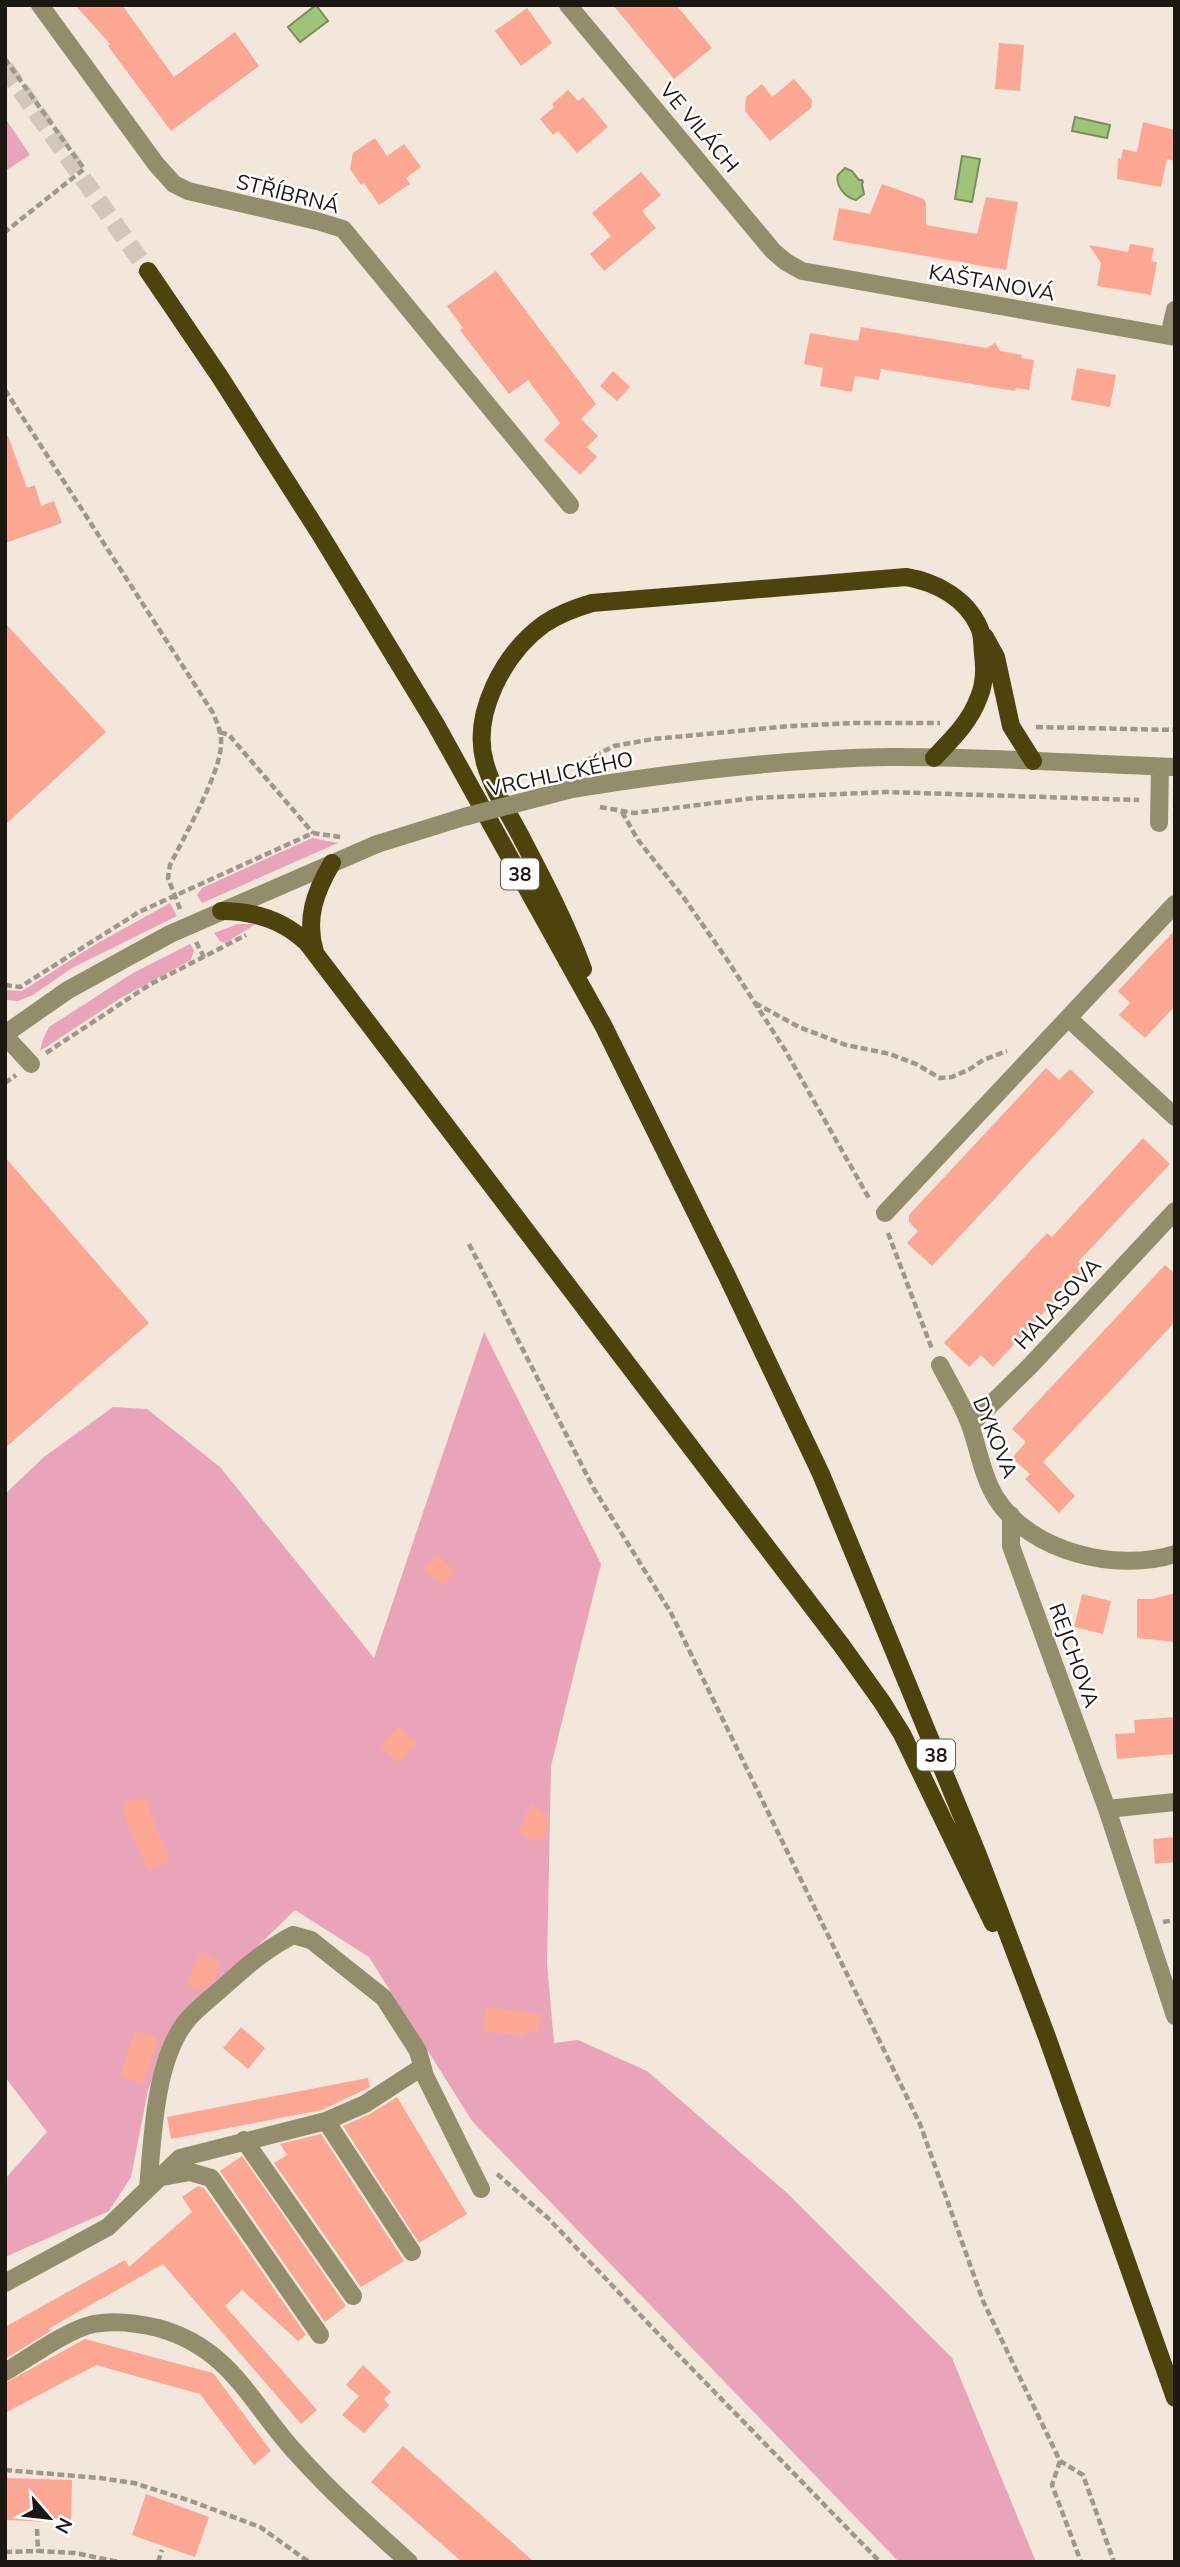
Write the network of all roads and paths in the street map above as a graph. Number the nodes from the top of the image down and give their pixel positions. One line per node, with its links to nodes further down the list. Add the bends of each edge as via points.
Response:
1 (40, 5): 10 (street, STŘÍBRNÁ, via 174,184 343,229)
2 (568, 5): 6 (street, VE VILÁCH, via 773,251)
3 (5, 59): 4 (path, via 84,169)
4 (5, 232)
5 (148, 271): 33 (main road, 38, via 400,664)
6 (802, 271): 8 (street, KAŠTANOVÁ)
7 (1175, 310): 8 (street)
8 (1172, 337)
9 (5, 390): 15 (path)
10 (570, 505)
11 (980, 628): 12 (main road, via 985,673 980,695); 13 (main road, via 996,657); 33 (main road, via 941,586 906,577 592,603 569,610 524,641 493,690 483,727 483,753 491,781 566,926)
12 (964, 725): 16 (main road); 19 (path, via 841,724 653,739 614,746)
13 (1012, 726): 14 (path); 17 (main road)
14 (1175, 730)
15 (220, 732): 22 (path, via 229,735); 25 (path, via 218,765 170,865 168,878)
16 (934, 758): 17 (street, VRCHLICKÉHO); 24 (street, VRCHLICKÉHO, bridge, via 750,764 572,789 464,817)
17 (1033, 761): 18 (street, VRCHLICKÉHO)
18 (1167, 767): 20 (street)
19 (573, 768)
20 (1159, 801): 21 (street); 31 (path, via 886,792 754,798 622,813)
21 (1158, 823)
22 (313, 833): 23 (path, via 339,838); 25 (path)
23 (348, 834)
24 (332, 863): 27 (street, VRCHLICKÉHO); 29 (main road, via 314,901 310,923)
25 (174, 896): 30 (path, via 139,912 20,987)
26 (1175, 904): 32 (street)
27 (221, 911): 29 (main road, via 275,920 299,935); 34 (street, VRCHLICKÉHO, via 68,990)
28 (216, 951): 36 (path, via 149,985)
29 (316, 956): 49 (main road, via 882,1702 919,1768)
30 (5, 985)
31 (754, 1003): 35 (path, via 799,1027 916,1063 940,1078 1028,1044); 38 (path)
32 (1068, 1018): 35 (street); 37 (street)
33 (603, 1026): 49 (main road, 38, via 821,1474 978,1855)
34 (5, 1035): 36 (street)
35 (1042, 1046): 38 (street)
36 (31, 1064)
37 (1175, 1117)
38 (880, 1211)
39 (1175, 1211): 43 (street, HALASOVA)
40 (887, 1232): 42 (path)
41 (469, 1244): 62 (path, via 594,1489 671,1613 920,2124 983,2301)
42 (940, 1365): 43 (street, DYKOVA)
43 (970, 1425): 44 (street, DYKOVA, via 996,1498)
44 (1011, 1515): 45 (street, DYKOVA, via 1031,1531 1079,1555 1123,1562); 47 (street, REJCHOVA, via 1011,1546)
45 (1175, 1554)
46 (1175, 1802): 47 (street)
47 (1107, 1809): 48 (street, REJCHOVA)
48 (1175, 2016)
49 (1047, 2037): 61 (main road, 38)
50 (422, 2067): 51 (street, via 365,2104); 53 (street); 54 (street, via 418,2052 384,1998 312,1940 293,1935 266,1949 218,1991 188,2019 172,2046 154,2125)
51 (326, 2121): 52 (street); 56 (street)
52 (244, 2140): 54 (street, via 180,2158); 58 (street)
53 (466, 2159): 55 (street); 72 (path, via 505,2179 548,2217)
54 (152, 2183): 57 (street, via 108,2227); 59 (street, via 190,2172 211,2178)
55 (481, 2189)
56 (412, 2252)
57 (5, 2283)
58 (353, 2296)
59 (320, 2335)
60 (5, 2372): 71 (street, via 95,2324 136,2322 196,2343 218,2358 245,2387 287,2444 328,2488)
61 (1175, 2398)
62 (1060, 2461): 73 (path, via 1052,2485); 74 (path, via 1083,2475)
63 (5, 2470): 70 (path, via 134,2483 260,2527)
64 (37, 2529): 66 (path)
65 (162, 2550): 69 (path)
66 (38, 2551): 67 (path); 68 (path)
67 (5, 2552)
68 (119, 2562)
69 (158, 2562)
70 (309, 2562)
71 (409, 2562)
72 (880, 2562)
73 (1081, 2562)
74 (1114, 2562)

